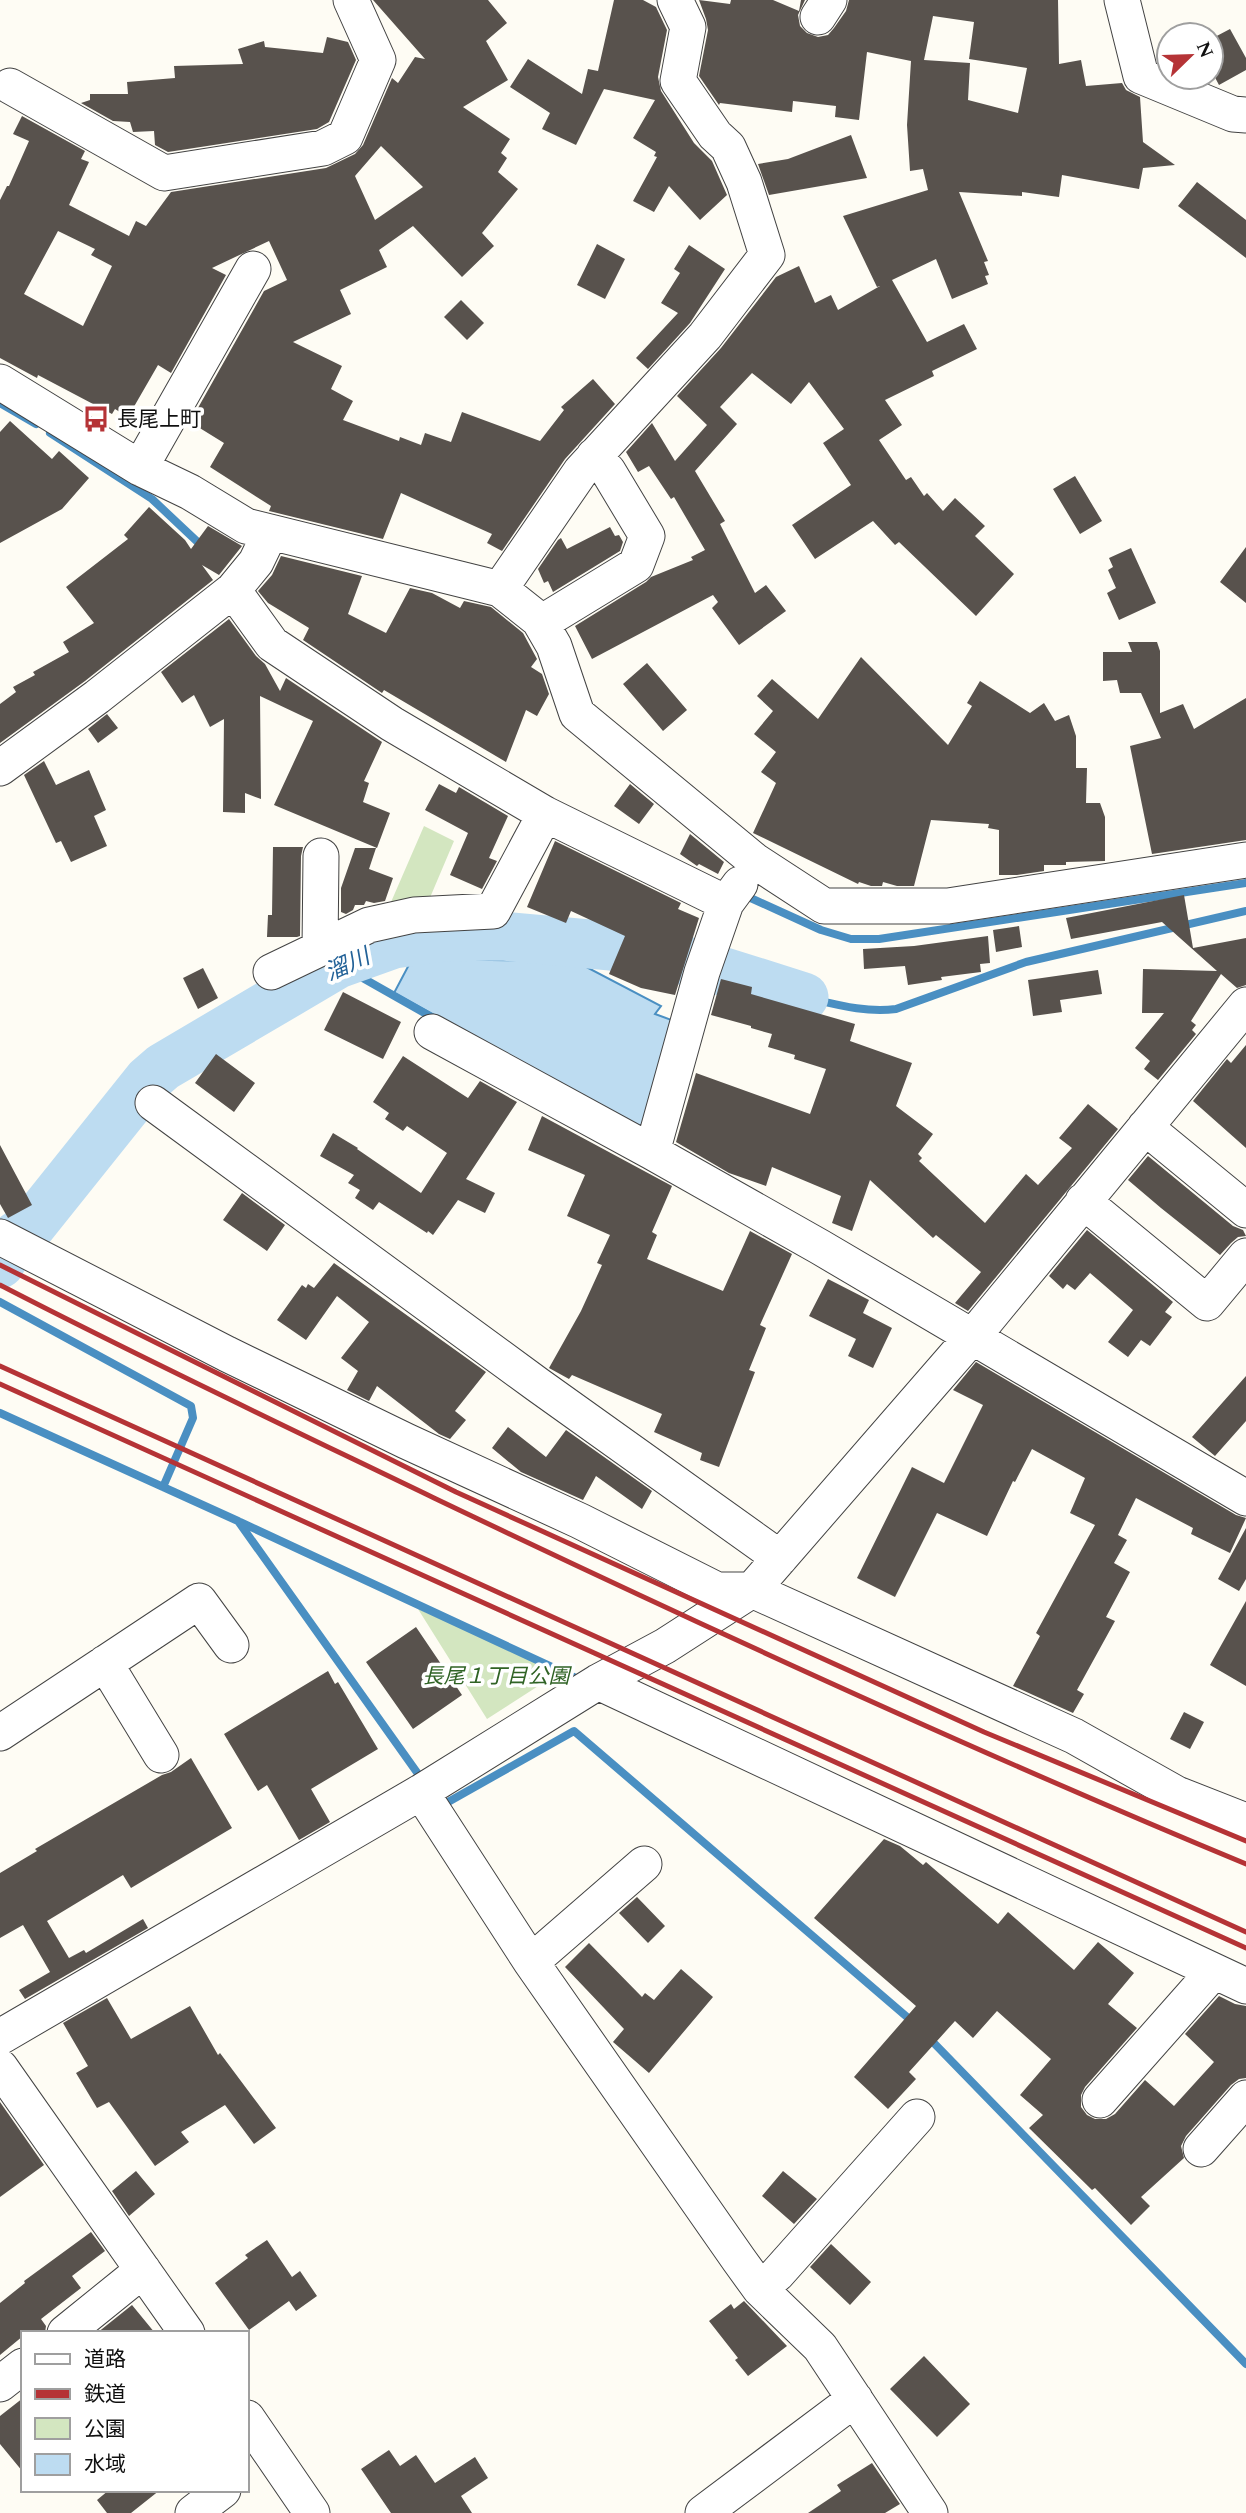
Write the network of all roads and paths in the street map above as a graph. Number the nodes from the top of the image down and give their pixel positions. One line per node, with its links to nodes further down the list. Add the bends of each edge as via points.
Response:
1 (351, 0): 4 (street, via 378,60 345,137 323,148 164,173)
2 (675, 0): 8 (street, via 688,27 678,81 728,147 767,255 705,336)
3 (1122, 0): 5 (street, via 1141,76)
4 (10, 86)
5 (1246, 116)
6 (253, 268): 9 (street)
7 (0, 382): 9 (street)
8 (594, 456): 12 (street); 13 (street, via 647,536 636,565)
9 (140, 468): 10 (street, via 246,526)
10 (270, 533): 11 (street); 12 (street)
11 (239, 582): 14 (street, via 97,697); 15 (street, via 272,644 392,724)
12 (500, 589): 13 (street)
13 (541, 623): 18 (street, via 555,646 577,714)
14 (0, 768)
15 (545, 814): 18 (street); 19 (street, via 493,911 402,917 369,925)
16 (321, 856): 19 (street)
17 (1246, 860): 18 (street, via 948,906 824,906)
18 (736, 889): 25 (street, via 702,972)
19 (320, 948): 20 (street)
20 (271, 972)
21 (1246, 1004): 24 (street)
22 (432, 1032): 25 (street)
23 (153, 1103): 32 (street)
24 (1145, 1127): 26 (street); 27 (street)
25 (652, 1152): 30 (street)
26 (1083, 1201): 29 (street, via 1207,1303); 30 (street)
27 (1246, 1210)
28 (14, 1245): 33 (street, via 382,1430 717,1590)
29 (1246, 1256)
30 (977, 1331): 31 (street); 32 (street)
31 (1246, 1498)
32 (780, 1558): 33 (street)
33 (752, 1590): 36 (street); 40 (street, via 1074,1736 1177,1794)
34 (231, 1645): 35 (street, via 199,1601)
35 (104, 1663): 37 (street); 38 (street)
36 (598, 1682): 39 (street); 43 (street)
37 (0, 1732)
38 (161, 1755)
39 (421, 1793): 42 (street); 45 (street)
40 (1246, 1821)
41 (644, 1864): 42 (street)
42 (539, 1956): 52 (street)
43 (1214, 1971): 44 (street); 48 (street)
44 (1246, 1986)
45 (0, 2037)
46 (0, 2067): 51 (street)
47 (1246, 2098): 50 (street)
48 (1100, 2101)
49 (917, 2118): 52 (street)
50 (1201, 2149)
51 (143, 2270): 53 (street); 54 (street)
52 (768, 2282): 57 (street)
53 (67, 2331)
54 (186, 2331)
55 (21, 2368): 56 (street)
56 (0, 2384)
57 (855, 2399): 63 (street); 64 (street)
58 (248, 2422): 59 (street)
59 (259, 2463): 62 (street)
60 (220, 2492): 61 (street)
61 (193, 2513)
62 (312, 2513)
63 (703, 2513)
64 (930, 2513)

